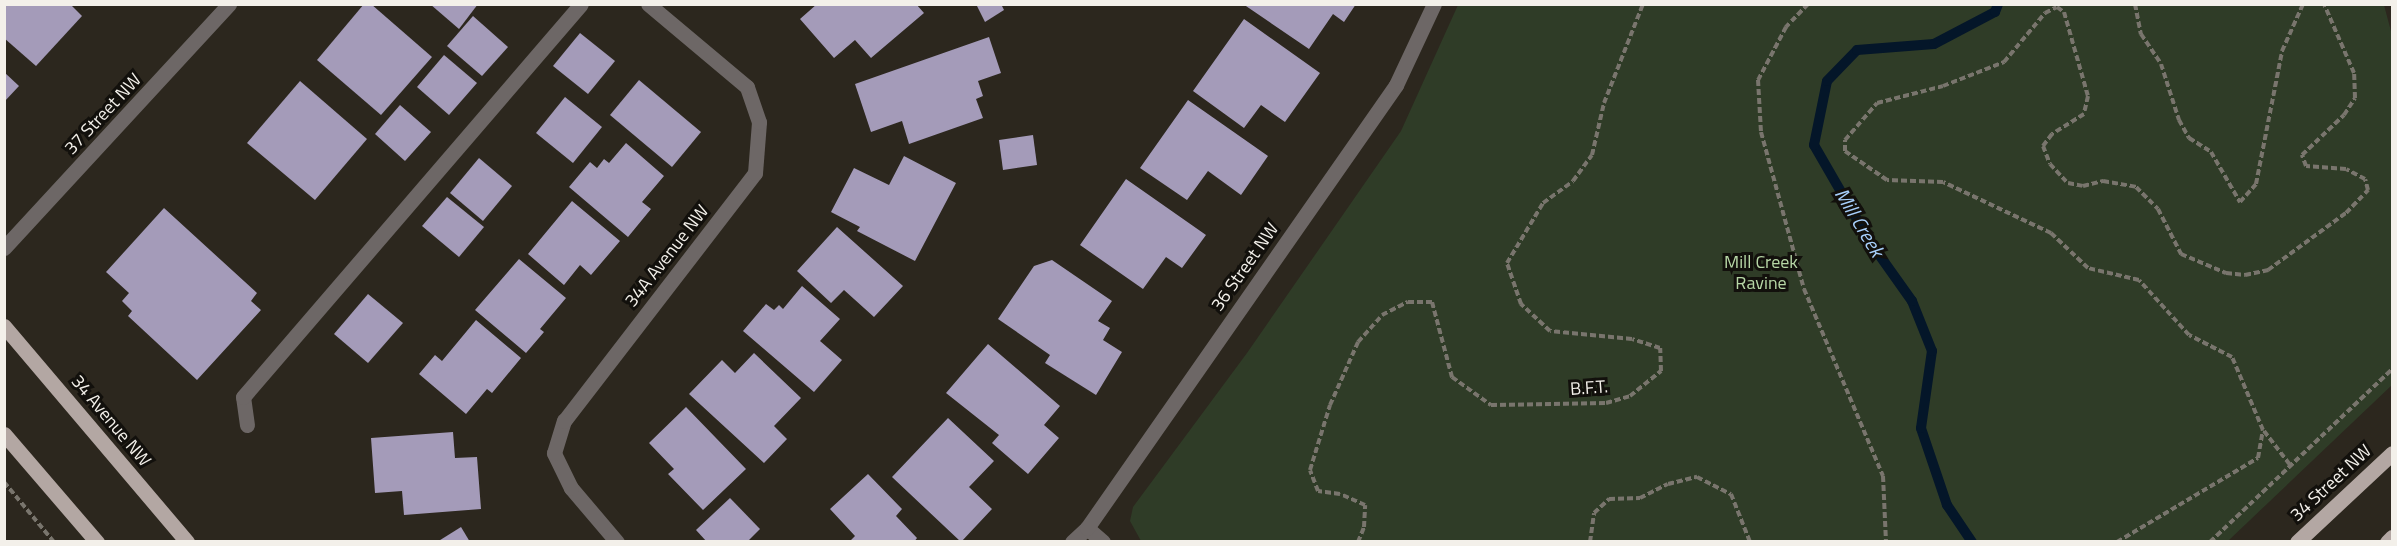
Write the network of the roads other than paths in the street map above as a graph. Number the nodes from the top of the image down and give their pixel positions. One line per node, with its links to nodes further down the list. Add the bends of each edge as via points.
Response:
1 (229, 4): 5 (street, 37 Street NW)
2 (581, 4): 7 (street, via 243,397)
3 (648, 4): 14 (street, 34A Avenue NW, via 747,87 759,122 755,173 564,421 554,453 571,488)
4 (1434, 4): 10 (street, 36 Street NW, via 1395,85)
5 (4, 248)
6 (4, 326): 13 (main road, 34 Avenue NW)
7 (247, 425)
8 (4, 434): 12 (main road)
9 (2392, 453): 17 (main road, 34 Street NW)
10 (1087, 528): 15 (street, 36 Street NW); 16 (street)
11 (2392, 537): 18 (main road)
12 (97, 542)
13 (187, 542)
14 (617, 542)
15 (1072, 542)
16 (1103, 542)
17 (2297, 542)
18 (2388, 542)

